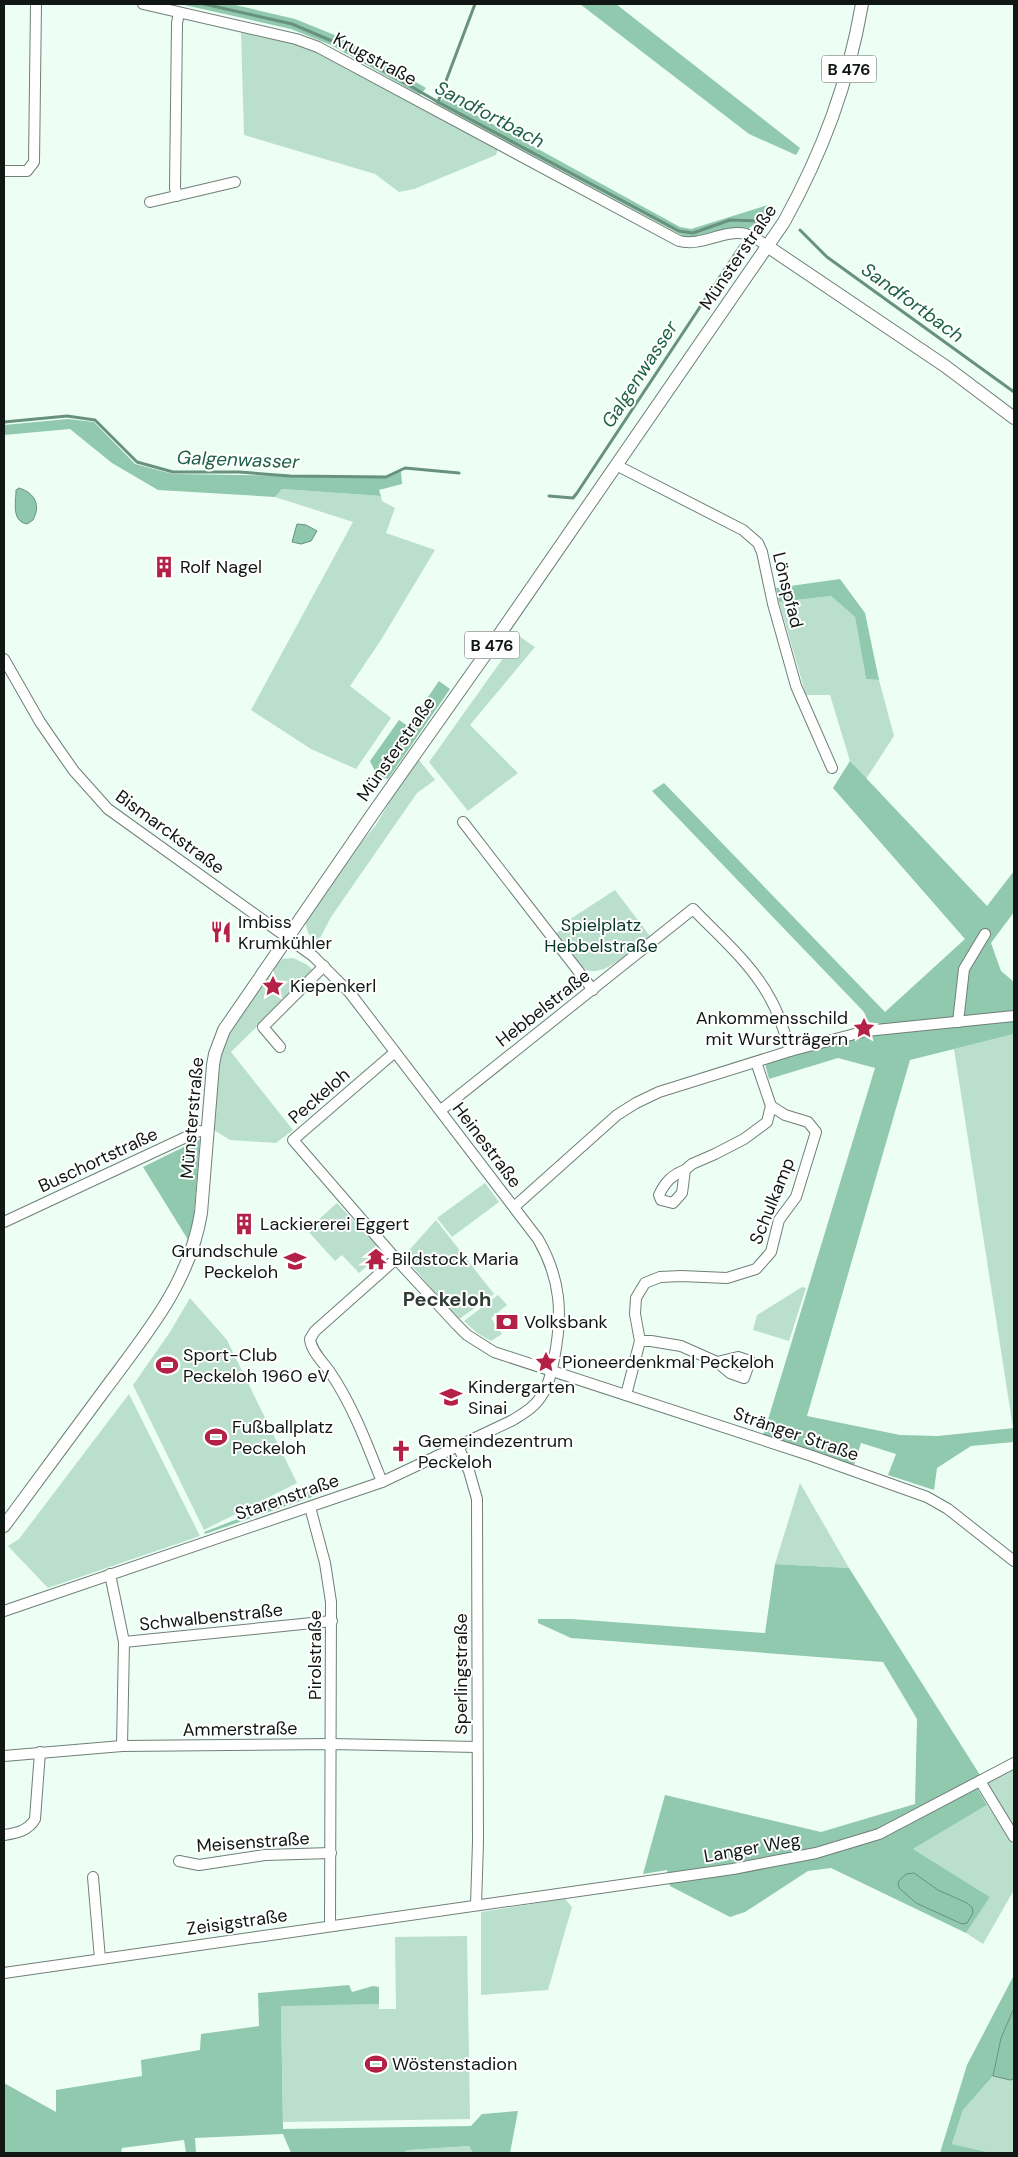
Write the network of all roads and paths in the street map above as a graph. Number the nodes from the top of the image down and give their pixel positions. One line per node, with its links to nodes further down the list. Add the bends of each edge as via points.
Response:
1 (36, 4): 5 (street, via 34,162 27,171)
2 (144, 4): 4 (street, Krugstraße)
3 (862, 4): 9 (main road, Münsterstraße / B 476, via 853,53 828,133 801,191)
4 (179, 13): 7 (street); 9 (street, Krugstraße, via 296,39 318,47 679,240 694,243 734,233 747,234)
5 (4, 172)
6 (235, 182): 7 (street)
7 (177, 196): 8 (street)
8 (150, 202)
9 (768, 246): 10 (main road, via 945,366); 11 (main road, Münsterstraße / B 476)
10 (1014, 418)
11 (616, 465): 13 (street, Lönspfad, via 743,530 758,544 796,686); 16 (main road, Münsterstraße / B 476)
12 (4, 659): 16 (street, Bismarckstraße, via 60,752 108,809)
13 (832, 768)
14 (463, 822): 18 (street)
15 (985, 934): 20 (street, via 964,969)
16 (286, 938): 17 (street, Heinestraße); 27 (main road, Münsterstraße / B 476, via 219,1041 212,1065)
17 (324, 966): 21 (street, via 263,1027); 23 (street, Heinestraße, via 350,993)
18 (593, 990): 22 (street, Hebbelstraße, via 693,909 749,968 771,999); 26 (street, Hebbelstraße)
19 (1014, 1016): 20 (street)
20 (958, 1022): 22 (street, via 866,1031)
21 (280, 1047)
22 (790, 1051): 24 (street)
23 (395, 1052): 26 (street, Heinestraße); 31 (street, Peckeloh, via 293,1140)
24 (756, 1062): 25 (street); 29 (street, via 659,1092 636,1103 616,1115)
25 (771, 1106): 28 (street, via 767,1122 744,1139); 32 (street, Schulkamp, via 785,1115 808,1122 816,1132 796,1197 779,1220 771,1252 756,1269 727,1278 660,1277 645,1283 636,1298)
26 (441, 1110): 29 (street, Heinestraße)
27 (207, 1132): 30 (street, Buschortstraße, via 199,1131); 39 (main road, Münsterstraße / B 476, via 199,1224 192,1252 179,1282 130,1355)
28 (685, 1170)
29 (514, 1207): 34 (street, Heinestraße, via 546,1253 558,1289 560,1311)
30 (4, 1222)
31 (396, 1259): 34 (street, Peckeloh, via 467,1335 494,1352); 37 (street, via 315,1330 310,1339 312,1347 342,1389)
32 (640, 1341): 33 (street, via 681,1346); 35 (street, Schulkamp)
33 (717, 1362)
34 (552, 1370): 35 (street, Stränger Straße); 36 (street, Starenstraße, via 543,1395 528,1411)
35 (626, 1395): 40 (street, Stränger Straße, via 927,1496)
36 (458, 1446): 37 (street, Starenstraße); 47 (street, Sperlingstraße, via 477,1499)
37 (382, 1482): 38 (street, Starenstraße)
38 (310, 1507): 41 (street, Starenstraße); 43 (street, Pirolstraße, via 325,1563)
39 (4, 1526)
40 (1014, 1561)
41 (110, 1574): 42 (street, Starenstraße); 44 (street, Schwalbenstraße)
42 (4, 1611)
43 (332, 1621): 44 (street, Schwalbenstraße); 45 (street, Pirolstraße)
44 (124, 1642): 46 (street, Schwalbenstraße)
45 (331, 1744): 46 (street, Ammerstraße); 47 (street, Ammerstraße); 54 (street, Pirolstraße)
46 (122, 1746): 48 (street, Ammerstraße)
47 (477, 1747): 57 (street, Sperlingstraße)
48 (40, 1752): 49 (street, Ammerstraße); 52 (street, via 35,1819 31,1826 19,1833)
49 (4, 1756)
50 (1014, 1763): 51 (street, Langer Weg)
51 (980, 1781): 53 (street); 57 (street, Langer Weg, via 879,1834 816,1853 733,1869)
52 (4, 1834)
53 (1014, 1837)
54 (330, 1853): 55 (street, Meisenstraße, via 265,1855 199,1865); 58 (street, Pirolstraße)
55 (179, 1861)
56 (93, 1877): 59 (street)
57 (476, 1905): 58 (street, Zeisigstraße)
58 (330, 1926): 59 (street, Zeisigstraße)
59 (100, 1959): 60 (street, Zeisigstraße)
60 (4, 1973)

